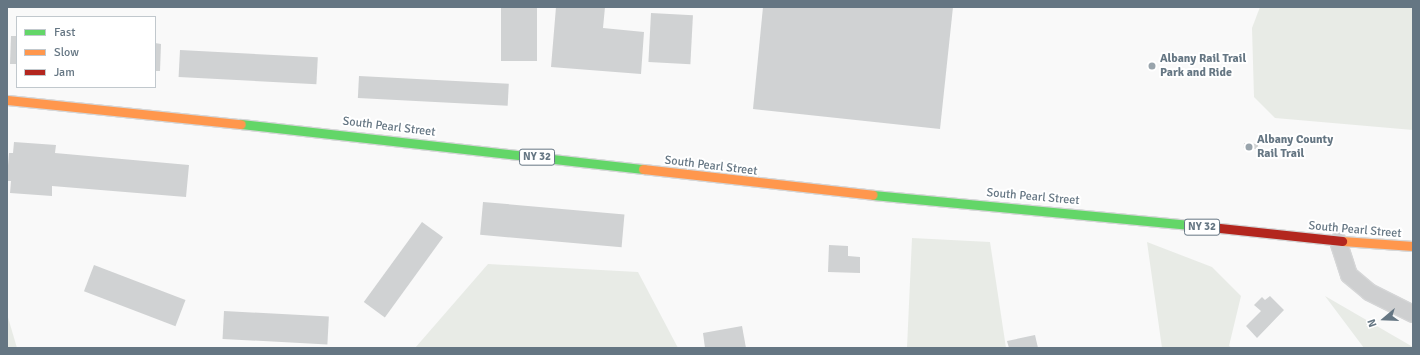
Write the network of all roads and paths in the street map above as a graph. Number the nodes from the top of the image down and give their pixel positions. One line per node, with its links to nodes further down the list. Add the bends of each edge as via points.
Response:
1 (7, 100): 2 (main road, South Pearl Street / NY 32, via 334,133 800,188 1067,212)
2 (1338, 241): 3 (main road, South Pearl Street / NY 32); 4 (street, via 1349,275 1369,292)
3 (1413, 246)
4 (1413, 314)

